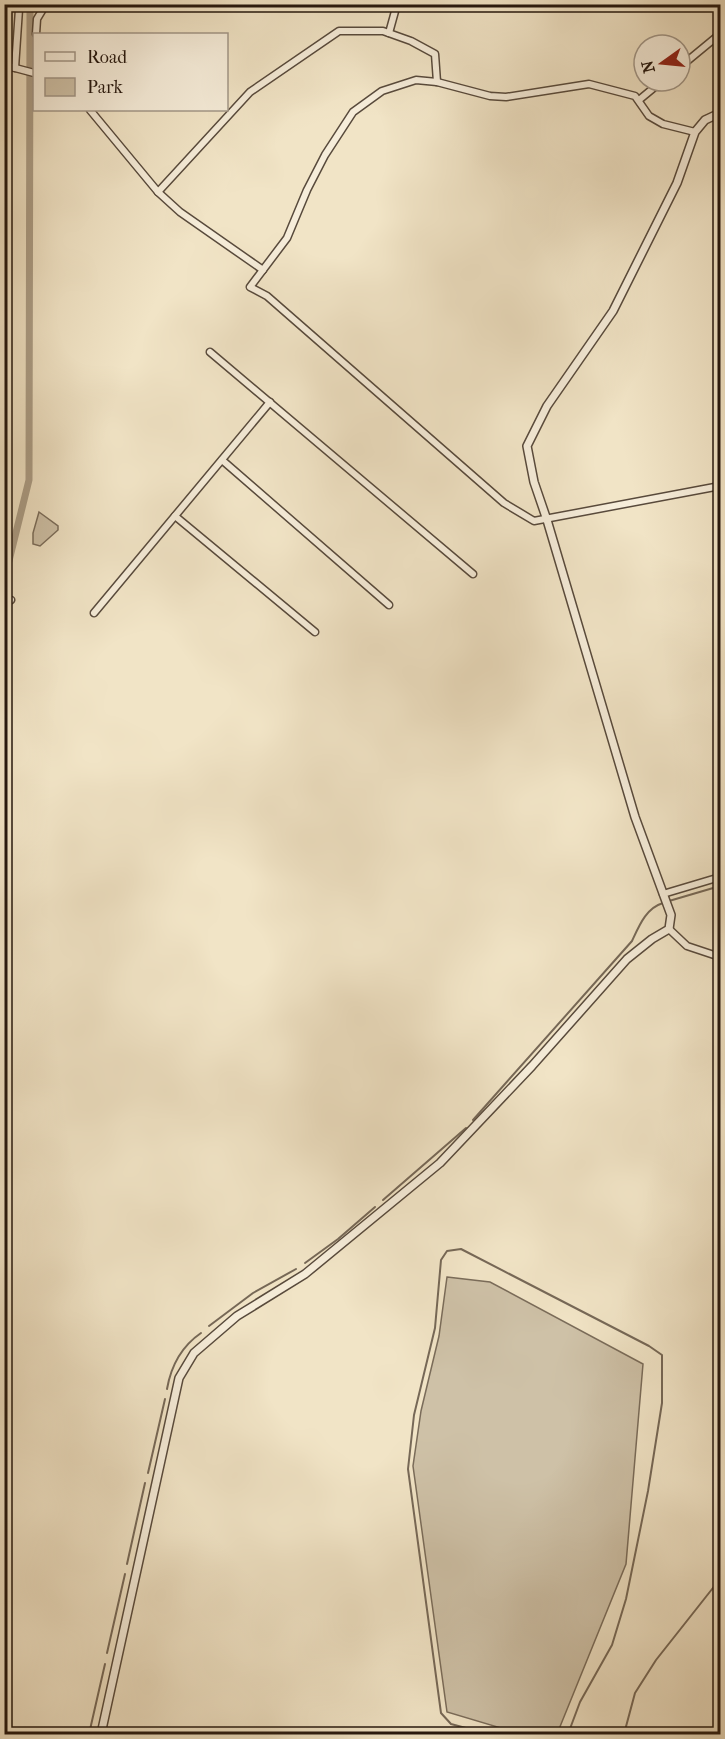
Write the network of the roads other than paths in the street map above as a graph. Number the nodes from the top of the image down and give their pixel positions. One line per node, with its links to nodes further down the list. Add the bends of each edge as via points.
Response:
1 (22, 4): 9 (street)
2 (46, 4): 4 (street, via 37,19)
3 (397, 4): 5 (street)
4 (36, 33)
5 (389, 33): 11 (street, via 435,54); 17 (street, via 339,31 313,48 250,92)
6 (720, 34): 7 (street)
7 (692, 57)
8 (4, 65): 9 (street)
9 (18, 69): 10 (street)
10 (33, 73)
11 (437, 82): 13 (street, via 506,97 588,84); 18 (street, via 416,80 382,91 353,112 325,155 287,238)
12 (647, 93): 13 (street)
13 (639, 100): 16 (street, via 649,116)
14 (91, 111): 17 (street)
15 (720, 113): 16 (street, via 705,120)
16 (695, 132): 24 (street, via 677,183 613,311 547,406 528,446 534,482)
17 (158, 192): 18 (street)
18 (263, 270): 24 (street, via 250,287 267,296 504,503 534,521)
19 (210, 352): 20 (street)
20 (270, 402): 21 (street); 27 (street)
21 (222, 460): 23 (street); 28 (street)
22 (720, 486): 24 (street)
23 (175, 516): 29 (street); 30 (street)
24 (547, 520): 32 (street, via 635,817)
25 (4, 537): 26 (street)
26 (4, 544)
27 (473, 574)
28 (389, 604)
29 (94, 613)
30 (315, 632)
31 (720, 877): 32 (street)
32 (665, 899): 33 (street, via 671,915)
33 (669, 929): 34 (street, via 687,946); 35 (street, via 627,959 440,1163 305,1274 237,1316 194,1353 179,1378)
34 (720, 957)
35 (101, 1734)

